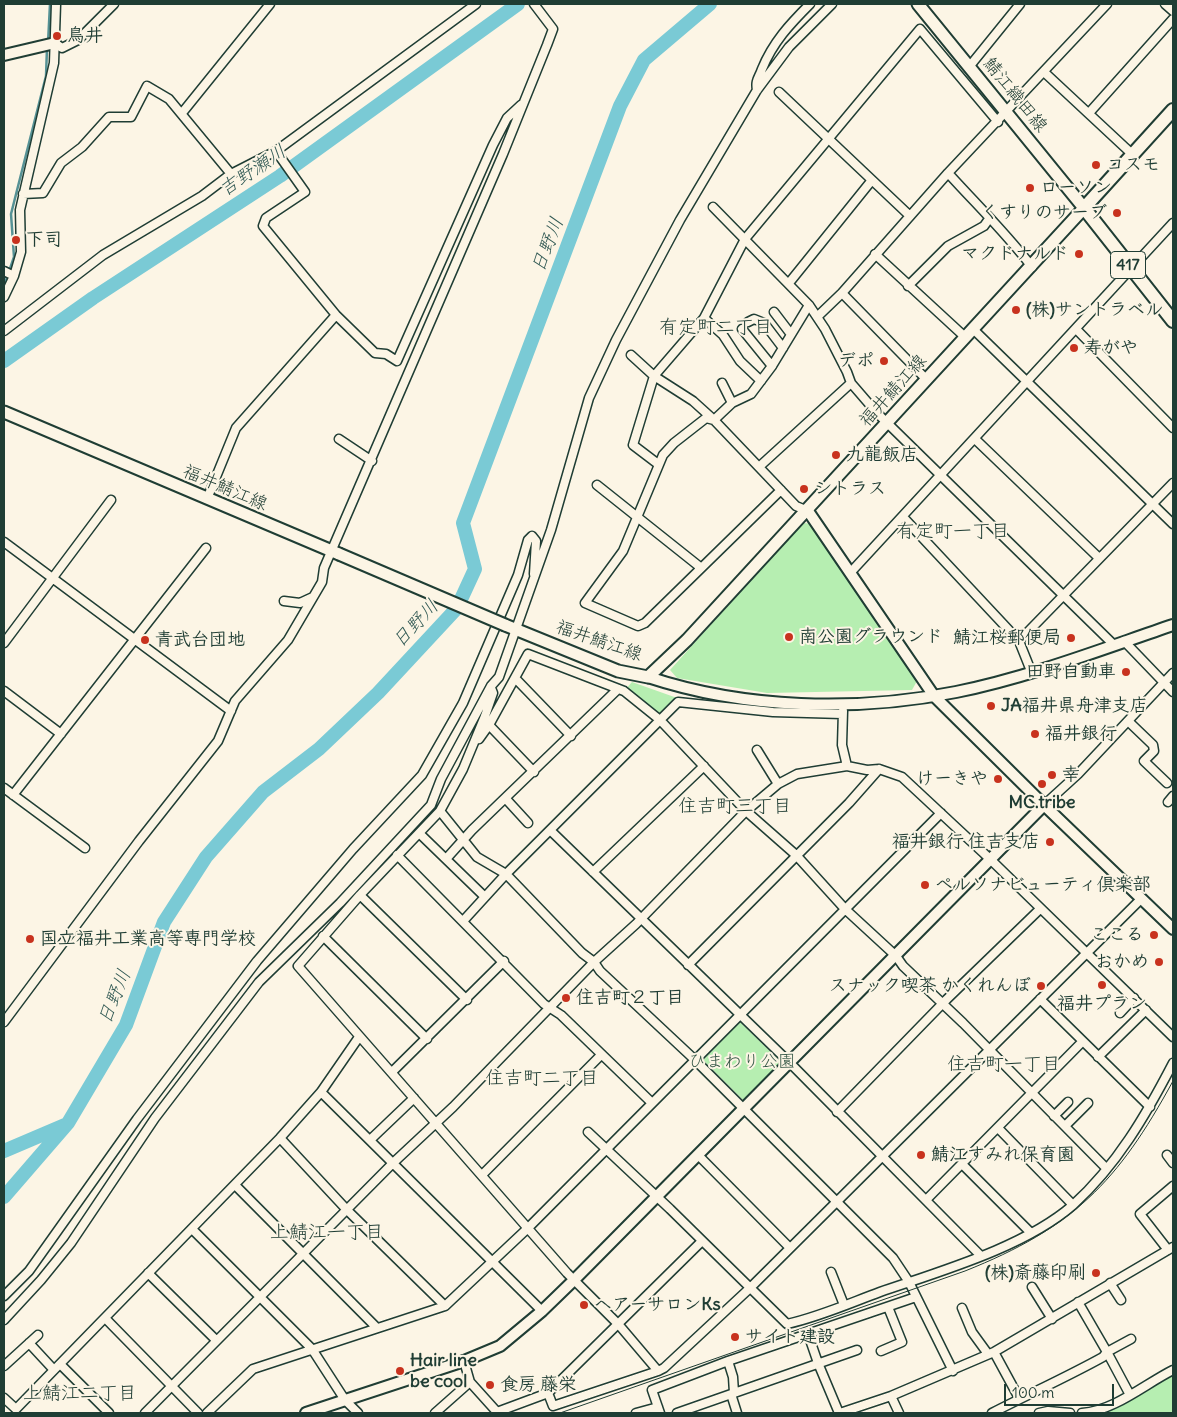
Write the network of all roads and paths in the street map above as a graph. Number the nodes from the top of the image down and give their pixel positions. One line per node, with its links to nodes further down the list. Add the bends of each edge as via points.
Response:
1 (56, 4): 14 (street)
2 (114, 4): 14 (street, via 78,40 62,48)
3 (270, 4): 23 (street)
4 (476, 4): 27 (street)
5 (534, 4): 20 (street, via 553,29)
6 (810, 4): 18 (street, via 781,33 755,82)
7 (832, 4): 18 (street, via 789,47)
8 (918, 4): 16 (main road, 鯖江織田線)
9 (1020, 4): 16 (street)
10 (1107, 4): 17 (street)
11 (1165, 4): 12 (street)
12 (1173, 11)
13 (1173, 20): 24 (street)
14 (55, 43): 15 (street); 32 (street, via 54,63)
15 (4, 55)
16 (969, 68): 22 (main road, 鯖江織田線)
17 (1044, 72): 22 (street); 24 (street)
18 (757, 90): 97 (street, via 680,220 589,398)
19 (779, 92): 26 (street)
20 (523, 103): 50 (street, via 507,118 493,145 397,361 386,354 375,354); 76 (street)
21 (1173, 110): 28 (highway)
22 (1007, 112): 25 (street); 34 (main road, 鯖江織田線)
23 (182, 113): 30 (street); 32 (street, via 158,90 147,86 131,117 109,117 82,148 61,163 42,193)
24 (1089, 113): 28 (street)
25 (998, 122): 26 (street, via 920,29); 29 (street)
26 (828, 138): 31 (street); 38 (street)
27 (276, 151): 30 (street); 50 (street, via 305,192 266,218 263,226)
28 (1132, 154): 34 (highway)
29 (948, 173): 35 (street); 36 (street)
30 (232, 174): 56 (street, via 202,196 103,255)
31 (872, 180): 35 (street); 44 (street)
32 (22, 194): 43 (street, via 21,252)
33 (713, 207): 38 (street)
34 (1084, 208): 40 (main road, 福井鯖江線); 41 (highway, 417)
35 (910, 216): 39 (street)
36 (989, 219): 40 (street); 45 (street, via 984,226 948,246)
37 (1173, 223): 41 (street)
38 (745, 239): 44 (street); 52 (street)
39 (875, 254): 45 (street); 46 (street)
40 (1032, 267): 59 (main road, 福井鯖江線)
41 (1131, 268): 53 (highway, 417); 57 (street)
42 (4, 271): 43 (street)
43 (14, 276): 47 (street)
44 (789, 283): 48 (street)
45 (908, 286): 59 (street)
46 (842, 293): 51 (street); 64 (street)
47 (4, 297)
48 (809, 305): 51 (street); 58 (street)
49 (774, 312): 58 (street)
50 (336, 315): 83 (street, via 236,428)
51 (818, 317): 68 (street)
52 (704, 318): 63 (street); 65 (street, via 724,335 740,361)
53 (1173, 321)
54 (748, 322): 60 (street, via 764,323)
55 (742, 329): 62 (street)
56 (4, 330)
57 (1076, 330): 66 (street); 73 (street)
58 (790, 333): 60 (street)
59 (969, 333): 64 (main road, 福井鯖江線); 66 (street)
60 (783, 348): 62 (street)
61 (631, 355): 63 (street)
62 (772, 366): 65 (street)
63 (654, 376): 71 (street); 77 (street, via 633,445)
64 (927, 380): 72 (main road, 福井鯖江線)
65 (761, 381): 69 (street, via 751,394)
66 (1029, 381): 75 (street); 85 (street)
67 (722, 383): 69 (street)
68 (851, 383): 72 (street); 78 (street)
69 (732, 403): 71 (street)
70 (4, 412): 83 (main road, 福井鯖江線)
71 (714, 420): 77 (street, via 706,418 674,443); 78 (street)
72 (887, 424): 79 (street); 86 (main road, 福井鯖江線)
73 (1173, 428)
74 (339, 439): 76 (street)
75 (975, 440): 79 (street); 93 (street)
76 (372, 461): 92 (street)
77 (658, 464): 87 (street)
78 (760, 466): 82 (street)
79 (941, 476): 88 (street); 98 (street)
80 (1173, 483): 85 (street)
81 (597, 485): 87 (street)
82 (781, 490): 86 (street, via 796,506); 94 (street)
83 (206, 499): 92 (main road, 福井鯖江線)
84 (111, 500): 96 (street)
85 (1153, 503): 89 (street); 93 (street)
86 (808, 511): 95 (street); 109 (main road, 福井鯖江線)
87 (637, 517): 94 (street); 94 (street, via 616,564 585,603 638,626 645,624)
88 (903, 517): 95 (street); 104 (street)
89 (1173, 524)
90 (4, 542): 96 (street)
91 (206, 548): 103 (street)
92 (335, 552): 99 (street, via 324,568 322,582); 102 (main road, 福井鯖江線, bridge)
93 (1099, 558): 98 (street)
94 (700, 567)
95 (850, 573): 116 (street)
96 (53, 577): 103 (street); 105 (street)
97 (534, 581): 102 (street); 233 (street, via 536,542 532,536 463,703 422,774 257,962 137,1119 29,1271)
98 (1064, 595): 104 (street); 106 (street)
99 (313, 597): 100 (street, via 300,604); 118 (street, via 288,640 235,701)
100 (284, 601)
101 (1173, 625): 106 (street)
102 (516, 630): 109 (main road, 福井鯖江線, via 618,670); 112 (street, via 499,677)
103 (136, 640): 118 (street); 123 (street)
104 (1018, 641): 107 (street)
105 (4, 643)
106 (1119, 643): 107 (street); 111 (street)
107 (1031, 671): 116 (street)
108 (1173, 673): 111 (street)
109 (648, 677): 117 (street, via 676,686 742,698)
110 (515, 678): 113 (street, via 528,654); 122 (street); 124 (street)
111 (1164, 683): 115 (street); 121 (street)
112 (491, 686): 126 (street, via 486,716); 245 (street, via 441,779 432,805 340,903 259,982 155,1118 71,1243)
113 (618, 690): 120 (street, via 624,691); 124 (street)
114 (4, 691): 123 (street)
115 (1173, 692)
116 (934, 696): 117 (street); 136 (street)
117 (847, 703): 119 (street)
118 (231, 711): 173 (street, via 218,742 139,841)
119 (842, 714): 120 (street, via 773,712 678,702); 128 (street, via 842,745)
120 (660, 720): 127 (street); 141 (street)
121 (1128, 721): 132 (street, via 1153,745 1154,751 1144,761); 136 (street)
122 (489, 725): 126 (street); 130 (street)
123 (62, 734): 134 (street)
124 (571, 736): 130 (street)
125 (757, 750): 131 (street)
126 (470, 751): 137 (street)
127 (704, 766): 138 (street); 149 (street)
128 (847, 766): 129 (street); 131 (street, via 797,774)
129 (879, 770): 139 (street, via 902,777); 146 (street)
130 (534, 772): 135 (street)
131 (778, 784): 138 (street)
132 (1168, 784)
133 (4, 788): 134 (street)
134 (13, 795): 144 (street)
135 (506, 799): 140 (street); 143 (street)
136 (1044, 805): 147 (street); 153 (street)
137 (440, 811): 142 (street); 143 (street)
138 (746, 811): 146 (street); 157 (street)
139 (941, 813): 147 (street); 154 (street)
140 (528, 823)
141 (551, 832): 149 (street); 150 (street)
142 (419, 833): 145 (street); 148 (street)
143 (465, 840): 148 (street); 150 (street, via 477,856)
144 (85, 848)
145 (397, 855): 151 (street); 156 (street)
146 (796, 855): 154 (street); 164 (street)
147 (990, 859): 155 (street); 161 (street)
148 (446, 860): 152 (street)
149 (594, 872): 157 (street)
150 (506, 874): 152 (street); 163 (street)
151 (360, 894): 159 (street); 167 (street)
152 (485, 897): 156 (street)
153 (1141, 899): 158 (street); 160 (street)
154 (845, 909): 161 (street); 172 (street)
155 (1040, 909): 160 (street); 168 (street)
156 (464, 920): 162 (street)
157 (640, 920): 163 (street); 164 (street)
158 (1173, 929)
159 (323, 936): 174 (street, via 298,966); 176 (street)
160 (1087, 952): 165 (street); 166 (street)
161 (896, 956): 168 (street); 182 (street)
162 (504, 961): 167 (street); 169 (street, via 544,1004)
163 (594, 962): 169 (street); 181 (street)
164 (688, 965): 172 (street)
165 (1134, 998): 170 (street); 171 (street)
166 (1040, 999): 177 (street); 178 (street)
167 (467, 1000): 176 (street)
168 (943, 1004): 178 (street); 193 (street)
169 (552, 1008): 179 (street); 195 (street)
170 (1146, 1010): 175 (street); 180 (street)
171 (1120, 1013)
172 (740, 1016): 181 (street); 182 (street)
173 (4, 1022)
174 (359, 1037): 184 (street); 185 (street)
175 (1173, 1037)
176 (427, 1039): 184 (street)
177 (1082, 1042): 180 (street); 186 (street)
178 (988, 1050): 186 (street); 204 (street)
179 (601, 1055): 188 (street); 209 (street)
180 (1098, 1057): 191 (street)
181 (694, 1060): 188 (street); 192 (street)
182 (790, 1063): 192 (street); 193 (street)
183 (1173, 1063): 191 (street)
184 (392, 1072): 187 (street)
185 (321, 1092): 199 (street); 200 (street)
186 (1032, 1094): 194 (street); 197 (street)
187 (414, 1098): 195 (street); 200 (street)
188 (651, 1102): 201 (street)
189 (1068, 1102): 194 (street)
190 (1088, 1103): 196 (street)
191 (1150, 1108): 208 (street)
192 (743, 1109): 202 (street); 214 (street)
193 (837, 1112): 204 (street)
194 (1054, 1116): 196 (street)
195 (436, 1123): 205 (street); 209 (street)
196 (1065, 1126): 208 (street)
197 (998, 1128): 207 (street); 215 (street)
198 (588, 1132): 201 (street)
199 (280, 1138): 210 (street); 216 (street)
200 (370, 1140): 205 (street)
201 (606, 1149): 212 (street); 217 (street)
202 (698, 1155): 212 (street); 221 (street)
203 (1167, 1155): 206 (street)
204 (883, 1157): 213 (street); 214 (street)
205 (393, 1163): 216 (street); 225 (street)
206 (1173, 1163)
207 (962, 1164): 213 (street); 219 (street)
208 (1106, 1168): 215 (street)
209 (482, 1175): 217 (street)
210 (235, 1185): 218 (street); 223 (street)
211 (1173, 1186): 222 (street, via 1140,1214)
212 (657, 1197): 220 (street); 228 (street)
213 (926, 1200): 224 (street)
214 (836, 1202): 221 (street); 229 (street, via 893,1258)
215 (1073, 1205): 219 (street)
216 (347, 1210): 223 (street); 239 (street)
217 (528, 1228): 225 (street); 228 (street)
218 (192, 1229): 227 (street); 235 (street)
219 (1030, 1232): 224 (street)
220 (702, 1241): 232 (street); 246 (street)
221 (789, 1246): 232 (street)
222 (1171, 1248): 230 (street)
223 (304, 1254): 235 (street); 247 (street)
224 (981, 1256): 229 (street)
225 (493, 1263): 239 (street); 242 (street)
226 (831, 1272): 238 (street)
227 (148, 1273): 243 (street); 251 (street)
228 (574, 1280): 242 (street); 246 (street)
229 (909, 1282): 234 (street); 238 (street)
230 (1110, 1283): 236 (street); 237 (street)
231 (1032, 1287): 244 (street)
232 (750, 1288): 238 (street, via 787,1324); 263 (street)
233 (4, 1296)
234 (916, 1297): 240 (street); 265 (street)
235 (259, 1298): 251 (street); 253 (street)
236 (1121, 1300)
237 (1078, 1302): 244 (street); 256 (street)
238 (844, 1305)
239 (445, 1306): 247 (street)
240 (888, 1306): 248 (street); 255 (street, via 902,1342)
241 (962, 1308): 257 (street, via 972,1332)
242 (542, 1311): 259 (street, via 500,1346)
243 (105, 1318): 262 (street); 267 (street)
244 (1052, 1319): 257 (street)
245 (4, 1320)
246 (619, 1325): 263 (street); 268 (street)
247 (376, 1327): 253 (street)
248 (808, 1334): 258 (street); 260 (street)
249 (38, 1335): 252 (street)
250 (1131, 1339): 256 (street)
251 (216, 1340): 267 (street)
252 (29, 1343): 261 (street); 262 (street)
253 (312, 1349): 274 (street); 281 (street, via 253,1369)
254 (857, 1350): 260 (street)
255 (882, 1351)
256 (1107, 1352): 270 (street); 273 (street, via 1060,1381)
257 (991, 1353): 265 (street); 273 (street)
258 (728, 1361): 269 (street, via 733,1377); 276 (street, via 652,1390)
259 (464, 1362): 266 (street); 274 (street)
260 (818, 1363): 269 (street); 288 (street)
261 (4, 1366)
262 (57, 1367): 277 (street); 278 (street)
263 (658, 1370): 268 (street, via 553,1406)
264 (1173, 1370): 270 (street)
265 (953, 1371): 271 (street)
266 (470, 1382): 268 (street, via 497,1412); 284 (street)
267 (171, 1387): 279 (street); 280 (street)
268 (548, 1393)
269 (732, 1394): 286 (street); 287 (street)
270 (1130, 1395): 293 (street, via 1091,1413)
271 (891, 1396): 288 (street); 289 (street)
272 (4, 1398): 277 (street)
273 (1019, 1398): 290 (street)
274 (345, 1400): 275 (street); 283 (street)
275 (331, 1409): 282 (street)
276 (659, 1410): 285 (street)
277 (16, 1412)
278 (108, 1413)
279 (145, 1413)
280 (198, 1413)
281 (207, 1413)
282 (306, 1413)
283 (358, 1413)
284 (436, 1413)
285 (636, 1413)
286 (677, 1413)
287 (737, 1413)
288 (840, 1413)
289 (899, 1413)
290 (992, 1413)
291 (1039, 1413): 292 (street)
292 (1070, 1413)
293 (1082, 1413)

